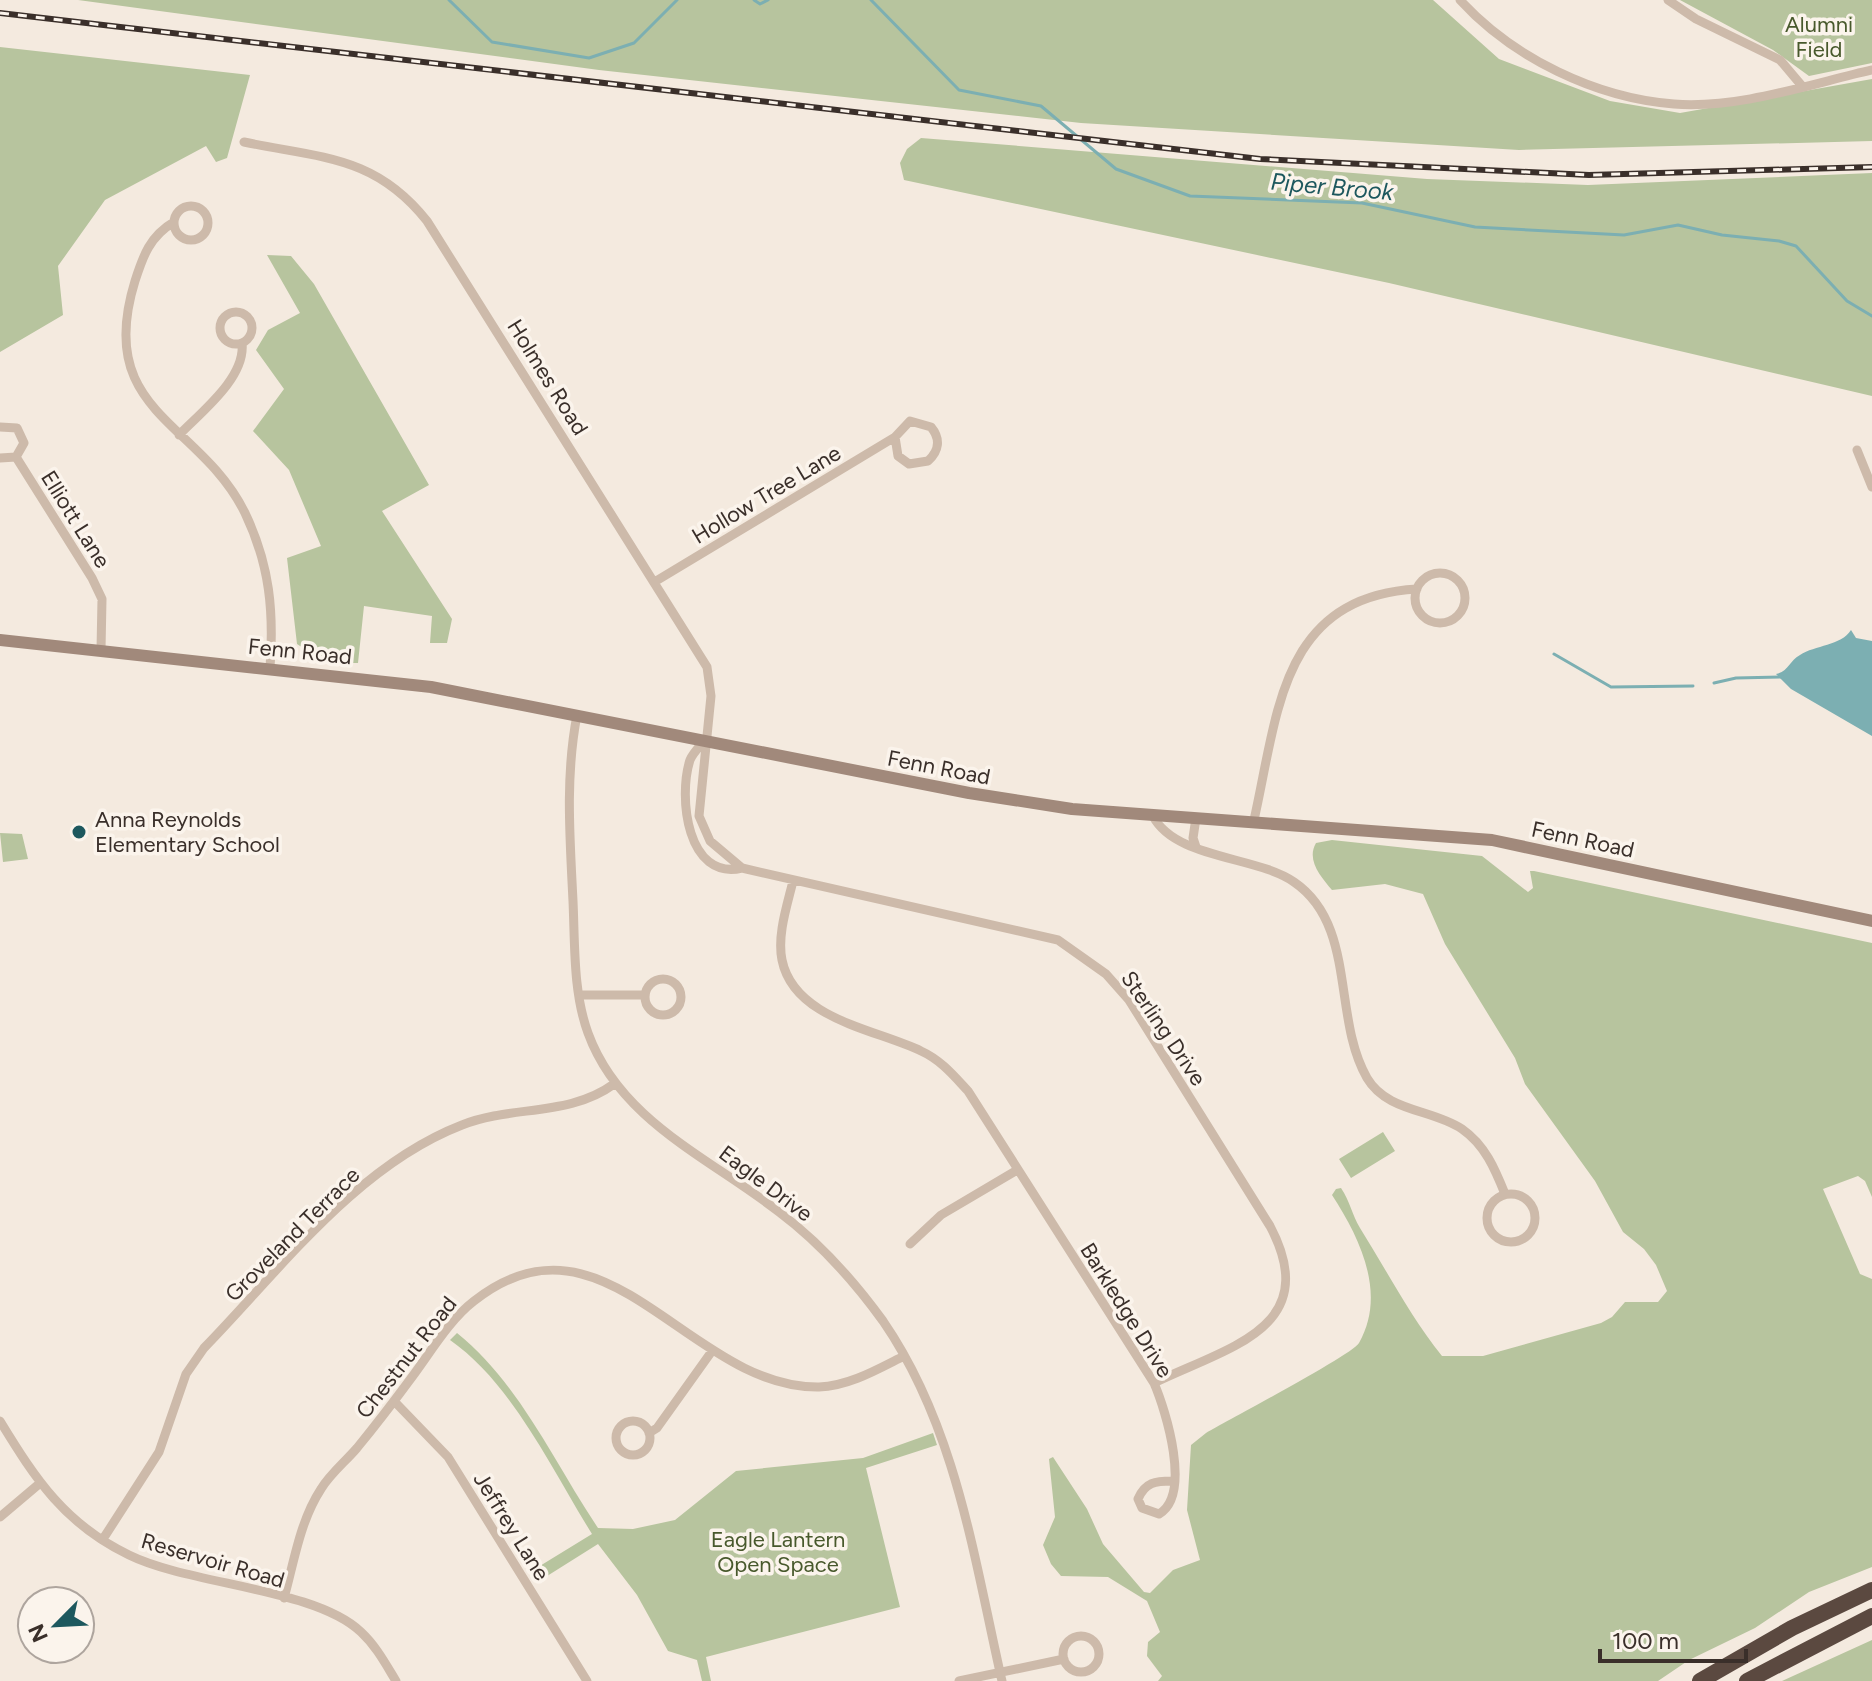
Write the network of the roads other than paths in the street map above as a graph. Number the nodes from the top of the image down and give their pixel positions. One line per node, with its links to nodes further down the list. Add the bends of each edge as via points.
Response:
1 (1460, 0): 4 (street, via 1479,21 1530,57 1617,92 1675,104 1739,99)
2 (1668, 0): 4 (street, via 1780,60)
3 (1872, 70): 4 (street)
4 (1802, 86)
5 (244, 142): 15 (street, Holmes Road, via 357,165 385,178 409,198)
6 (174, 222): 9 (street, via 157,232 147,249 127,305 125,337 140,390)
7 (242, 343): 9 (street, via 234,372)
8 (0, 427): 12 (street, Elliott Lane, via 13,426 22,434 23,447)
9 (179, 435): 19 (street, via 227,486 259,544 270,580)
10 (895, 437): 10 (street, Hollow Tree Lane, via 910,421 925,422 935,432 936,451 928,461 909,464 895,450); 15 (street, Hollow Tree Lane)
11 (1857, 450): 14 (street)
12 (16, 457): 13 (street, Elliott Lane); 18 (street, Elliott Lane, via 102,599)
13 (0, 458)
14 (1872, 487)
15 (656, 581): 21 (street, Holmes Road, via 707,667 711,696)
16 (1417, 589): 16 (street, via 1419,612 1431,622 1446,622 1463,606 1463,589 1452,577 1428,576); 24 (street, via 1363,599 1328,620 1300,649 1285,681)
17 (0, 640): 18 (street, Fenn Road)
18 (101, 650): 19 (street, Fenn Road)
19 (270, 668): 20 (street, Fenn Road, via 431,687)
20 (577, 715): 21 (street, Fenn Road); 29 (street, Eagle Drive, via 569,761 569,813)
21 (705, 740): 22 (street, Fenn Road, via 999,799); 26 (street, Sterling Drive, via 707,762 698,802 702,825 710,841); 26 (street, Sterling Drive, via 691,758 683,802 687,826 718,867)
22 (1153, 816): 23 (street, Fenn Road); 25 (street, via 1166,834)
23 (1196, 818): 24 (street, Fenn Road); 25 (street)
24 (1254, 820): 28 (street, Fenn Road, via 1492,840)
25 (1196, 847): 33 (street, via 1291,879 1308,892 1331,928 1357,1056 1368,1080 1402,1106 1460,1127 1478,1142)
26 (742, 868): 27 (street, Sterling Drive)
27 (793, 881): 32 (street, Barkledge Drive, via 780,940 782,960 797,993 812,1005 924,1052 948,1069 968,1091); 37 (street, Sterling Drive, via 1058,940 1106,974 1129,1000 1270,1226 1286,1256 1289,1283 1278,1314 1259,1331)
28 (1872, 921)
29 (579, 995): 30 (street); 31 (street, Eagle Drive, via 587,1032)
30 (645, 995)
31 (614, 1084): 36 (street, Eagle Drive, via 659,1128 807,1236 858,1290); 44 (street, Groveland Terrace, via 586,1101 464,1124 395,1160 366,1184 204,1348 186,1374 159,1452)
32 (1017, 1170): 34 (street, via 941,1215); 37 (street, Barkledge Drive)
33 (1505, 1194): 33 (street, via 1492,1203 1489,1227 1504,1241 1519,1241 1532,1231 1535,1215 1521,1196)
34 (910, 1244)
35 (712, 1351): 36 (street, Chestnut Road, via 761,1378 822,1387); 38 (street, Chestnut Road, via 601,1278 554,1270 526,1273 473,1302); 40 (street)
36 (904, 1356): 49 (street, Eagle Drive, via 945,1444)
37 (1154, 1383): 41 (street, Barkledge Drive, via 1170,1427)
38 (394, 1401): 46 (street, Chestnut Road, via 322,1486 305,1523); 51 (street, Jeffrey Lane, via 448,1457)
39 (0, 1421): 42 (street, Reservoir Road)
40 (649, 1433)
41 (1172, 1481)
42 (39, 1484): 43 (street); 44 (street, Reservoir Road)
43 (0, 1517)
44 (103, 1539): 46 (street, Reservoir Road, via 153,1565)
45 (1872, 1590): 53 (highway)
46 (284, 1598): 50 (street, Reservoir Road, via 359,1629)
47 (1872, 1616): 54 (highway)
48 (1064, 1659): 49 (street)
49 (1000, 1676): 52 (street)
50 (396, 1681)
51 (587, 1681)
52 (959, 1681)
53 (1700, 1681)
54 (1747, 1681)

